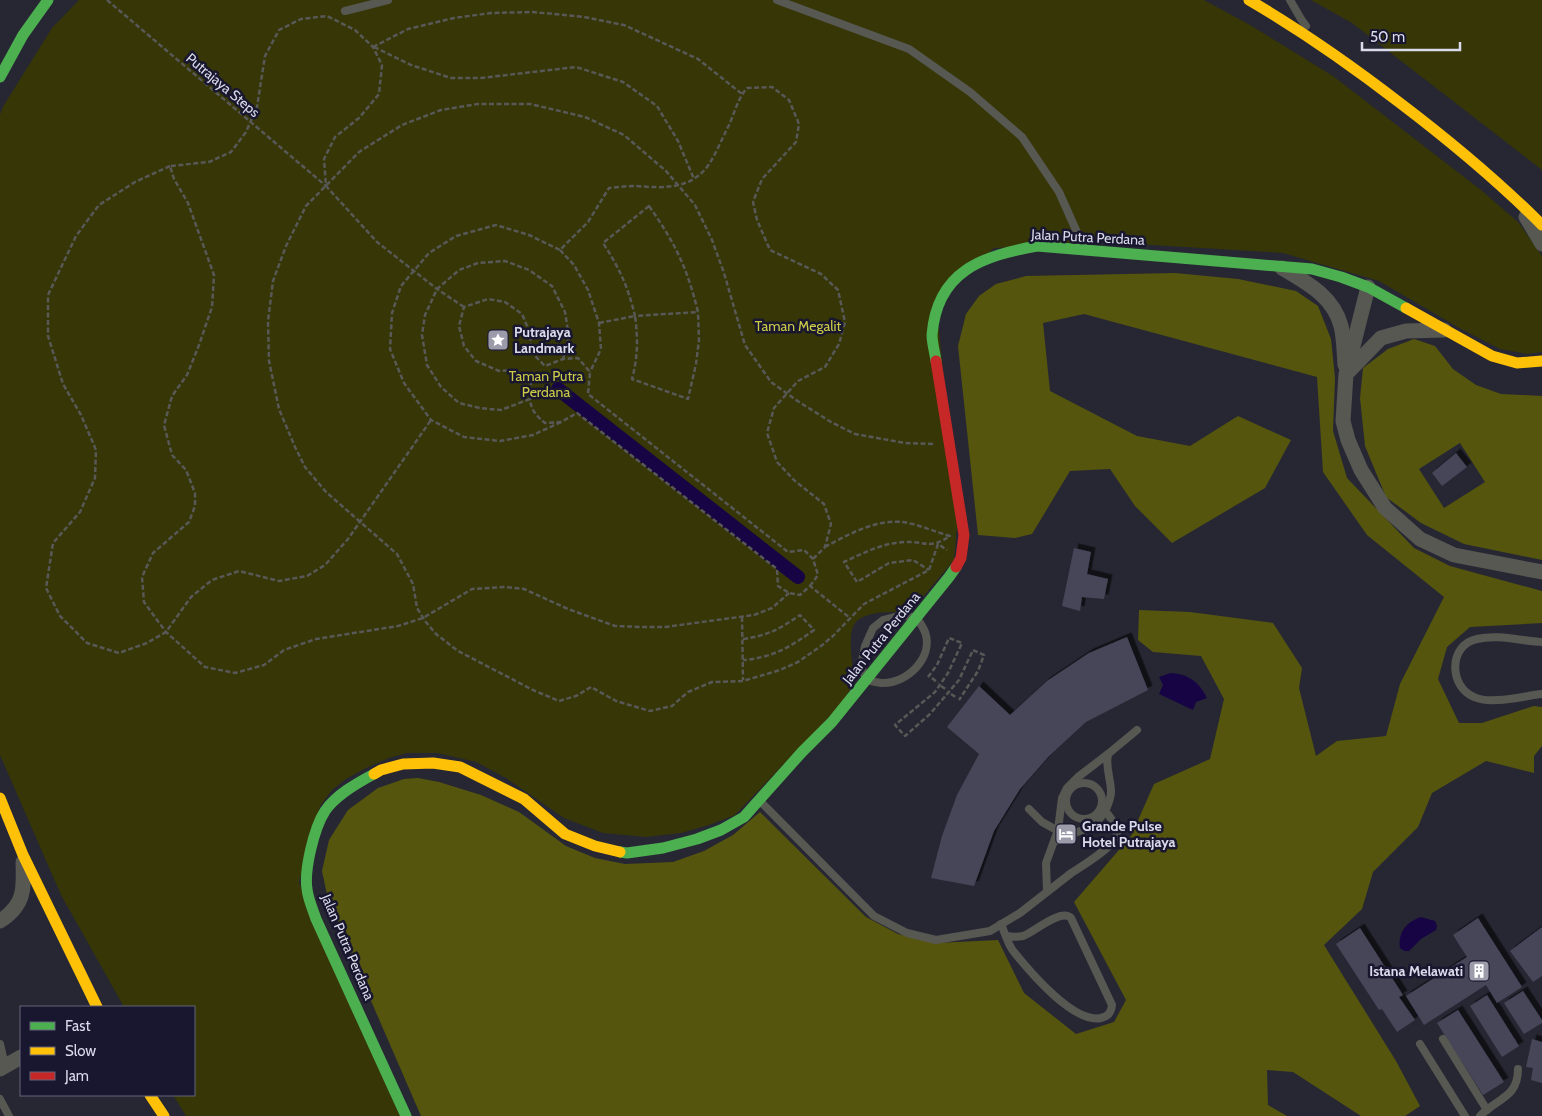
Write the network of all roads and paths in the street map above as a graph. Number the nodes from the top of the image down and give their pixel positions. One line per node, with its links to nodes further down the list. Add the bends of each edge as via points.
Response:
1 (35, 0): 9 (lane)
2 (48, 0): 9 (street)
3 (107, 0): 16 (path, Putrajaya Steps)
4 (388, 0): 8 (lane)
5 (777, 0): 25 (lane, via 909,49 970,92 1022,137 1059,192)
6 (1249, 0): 13 (street)
7 (1290, 0): 13 (lane, via 1300,19)
8 (345, 11)
9 (39, 13): 10 (street)
10 (23, 35): 12 (street); 14 (street)
11 (372, 46): 15 (path, via 408,29 454,18 533,12 584,17 624,25 698,59); 16 (path, via 355,30 328,16 301,19 279,30 265,56 257,107); 18 (path, via 411,65 451,78 481,78 576,67 623,82 657,106 678,141); 20 (path, via 382,65 379,94 359,118 335,137 324,159)
12 (0, 47)
13 (1328, 50): 21 (street, via 1443,135)
14 (0, 77)
15 (742, 94): 18 (path, via 707,166); 39 (path, via 748,88 772,87 789,100 799,124 796,142 762,180 753,202 757,220 770,250 821,274 838,290 845,322 839,344 824,367 798,382)
16 (250, 122): 17 (path, via 231,152 209,162); 20 (path, Putrajaya Steps)
17 (170, 166): 57 (path, via 188,203 214,275 212,307 187,375 172,396 164,425 172,455 186,470 195,493 195,506 189,522 153,553 142,576 144,602); 57 (path, via 135,182 99,205 76,236 48,295 48,336 63,384 82,415 96,450 95,478 80,512 53,543 46,588 60,616 87,643 119,653)
18 (694, 180): 19 (path)
19 (678, 185): 20 (path, via 666,170 624,135 585,117 530,104 478,104 441,110 402,125 359,152); 24 (path, via 609,188 588,222); 39 (path, via 695,205 712,240 746,345 771,382)
20 (326, 186): 27 (path, Putrajaya Steps, via 377,242); 44 (path, via 306,206 273,281 268,322 269,361 279,409 304,467)
21 (1514, 196): 22 (street); 23 (street)
22 (1542, 225)
23 (1542, 244)
24 (560, 250): 27 (path, via 496,225 456,236 429,253); 33 (path, via 574,265 588,290)
25 (1084, 250): 26 (street, Jalan Putra Perdana); 43 (street, Jalan Putra Perdana, via 1037,246 1012,250 987,258 960,273 949,287 940,303 932,336)
26 (1279, 266): 28 (street, Jalan Putra Perdana, via 1312,269); 38 (street, via 1317,289 1332,305 1340,325)
27 (414, 271): 29 (path, Putrajaya Steps); 41 (path, via 401,286 392,314 390,349 404,383)
28 (1368, 287): 34 (street, Jalan Putra Perdana); 38 (street)
29 (436, 289): 30 (path, Putrajaya Steps); 35 (path, via 459,270 478,263 505,262 529,270 552,286 565,312 569,337); 40 (path, via 425,315 422,335 427,365 441,387 459,403 480,408 501,410)
30 (464, 307): 35 (path, via 488,299 505,302 522,314 530,333 531,352 545,366); 40 (path, via 459,326 464,346 476,361 499,371 516,370 531,383)
31 (698, 312): 32 (path); 32 (path, via 699,340 688,399 632,379 637,361); 32 (path, via 678,252 649,206 603,243 618,265)
32 (635, 316): 33 (path)
33 (599, 323): 37 (path, via 601,349)
34 (1444, 330): 36 (street, Jalan Putra Perdana, via 1511,364); 38 (street, via 1406,331 1382,338)
35 (563, 359): 37 (path, via 578,358)
36 (1542, 361)
37 (590, 372): 48 (path, via 588,394 788,552 804,550)
38 (1346, 374): 50 (street, via 1343,421 1348,440 1361,470 1386,508 1420,539 1454,555)
39 (788, 394): 43 (path, via 855,434 905,443); 46 (path, via 774,408 767,433 777,462 824,504 831,524)
40 (530, 399): 42 (path, via 534,414 545,423)
41 (431, 420): 42 (path, via 464,437 500,440 534,435); 44 (path)
42 (561, 422): 52 (path, via 576,413 777,569 778,586)
43 (949, 444): 47 (street, Jalan Putra Perdana, via 964,535)
44 (359, 522): 54 (path, via 397,554 413,584); 57 (path, via 325,565 307,576 279,581 239,570 212,580 191,598)
45 (938, 544): 46 (path, via 950,536 902,522 890,522 856,530); 47 (path); 49 (path); 49 (path, via 904,542 870,550 844,562 857,582 889,563 913,560)
46 (825, 546): 48 (path)
47 (961, 558): 56 (street, Jalan Putra Perdana)
48 (813, 559): 51 (path, via 818,575)
49 (929, 570): 55 (path, via 864,604)
50 (1542, 572)
51 (810, 586): 52 (path, via 800,595); 55 (path)
52 (789, 594): 53 (path, via 772,608)
53 (742, 617): 54 (path, via 665,627 615,626 568,610 524,589 505,587 472,589); 58 (path)
54 (423, 618): 57 (path, via 398,626 316,639 284,650 264,665 235,673 205,667); 62 (path, via 436,634 458,651 558,701 591,687 616,701 650,711 672,706 688,692 712,682)
55 (850, 618): 62 (path, via 833,636 798,662)
56 (917, 618): 61 (street, Jalan Putra Perdana); 61 (lane, via 902,615 883,620 873,628 865,646 862,667); 61 (lane, via 926,633 926,642 925,652 916,669 901,679 884,683)
57 (166, 632)
58 (743, 639): 60 (path); 60 (path, via 781,629 800,615 814,630 790,648 756,660)
59 (1542, 642): 67 (lane, via 1515,638 1477,639 1464,646 1455,665 1461,688 1480,700)
60 (743, 660): 62 (path)
61 (867, 680): 71 (street, Jalan Putra Perdana)
62 (743, 681)
63 (938, 683): 66 (path, via 930,678 949,638 962,643 948,673 934,692 895,725 905,736 930,714 959,680 973,650 984,655 978,671 958,699)
64 (941, 686): 65 (path)
65 (947, 690)
66 (951, 694)
67 (1542, 694)
68 (1137, 730): 69 (lane)
69 (1108, 754): 74 (lane, via 1067,788 1062,798); 75 (lane, via 1106,767 1111,791 1103,815 1094,825)
70 (0, 798): 77 (street)
71 (760, 801): 80 (lane, via 874,916 907,933 936,940 990,930); 94 (street, Jalan Putra Perdana, via 744,817 722,830 663,848 627,853 595,846 565,834 524,799 460,767 433,763 404,764 381,770 342,794 325,811 315,833 309,858 308,890 316,919)
72 (1102, 807): 72 (lane, via 1097,815 1079,819 1071,814 1067,796 1072,788 1090,784 1098,789); 78 (lane, bridge, via 1113,822 1116,835 1107,848)
73 (1029, 809): 74 (lane, via 1042,822)
74 (1058, 830): 75 (lane); 76 (lane)
75 (1066, 835): 76 (lane)
76 (1054, 842): 78 (lane, via 1046,862)
77 (23, 856): 79 (street, via 22,894 12,913); 82 (street)
78 (1047, 890): 80 (lane, via 1020,913)
79 (0, 921)
80 (1000, 924): 81 (lane)
81 (1007, 936): 81 (lane, via 1013,951 1070,1009 1097,1019 1111,1012 1112,1005 1068,915 1042,924 1020,937)
82 (97, 1006)
83 (1443, 1040): 91 (lane)
84 (0, 1044): 87 (lane)
85 (1420, 1044): 95 (lane)
86 (20, 1058): 87 (street)
87 (2, 1067)
88 (1518, 1069): 91 (lane, via 1514,1089)
89 (151, 1096): 93 (street)
90 (0, 1099): 92 (lane)
91 (1484, 1113)
92 (10, 1116)
93 (164, 1116)
94 (406, 1116)
95 (1465, 1116)

